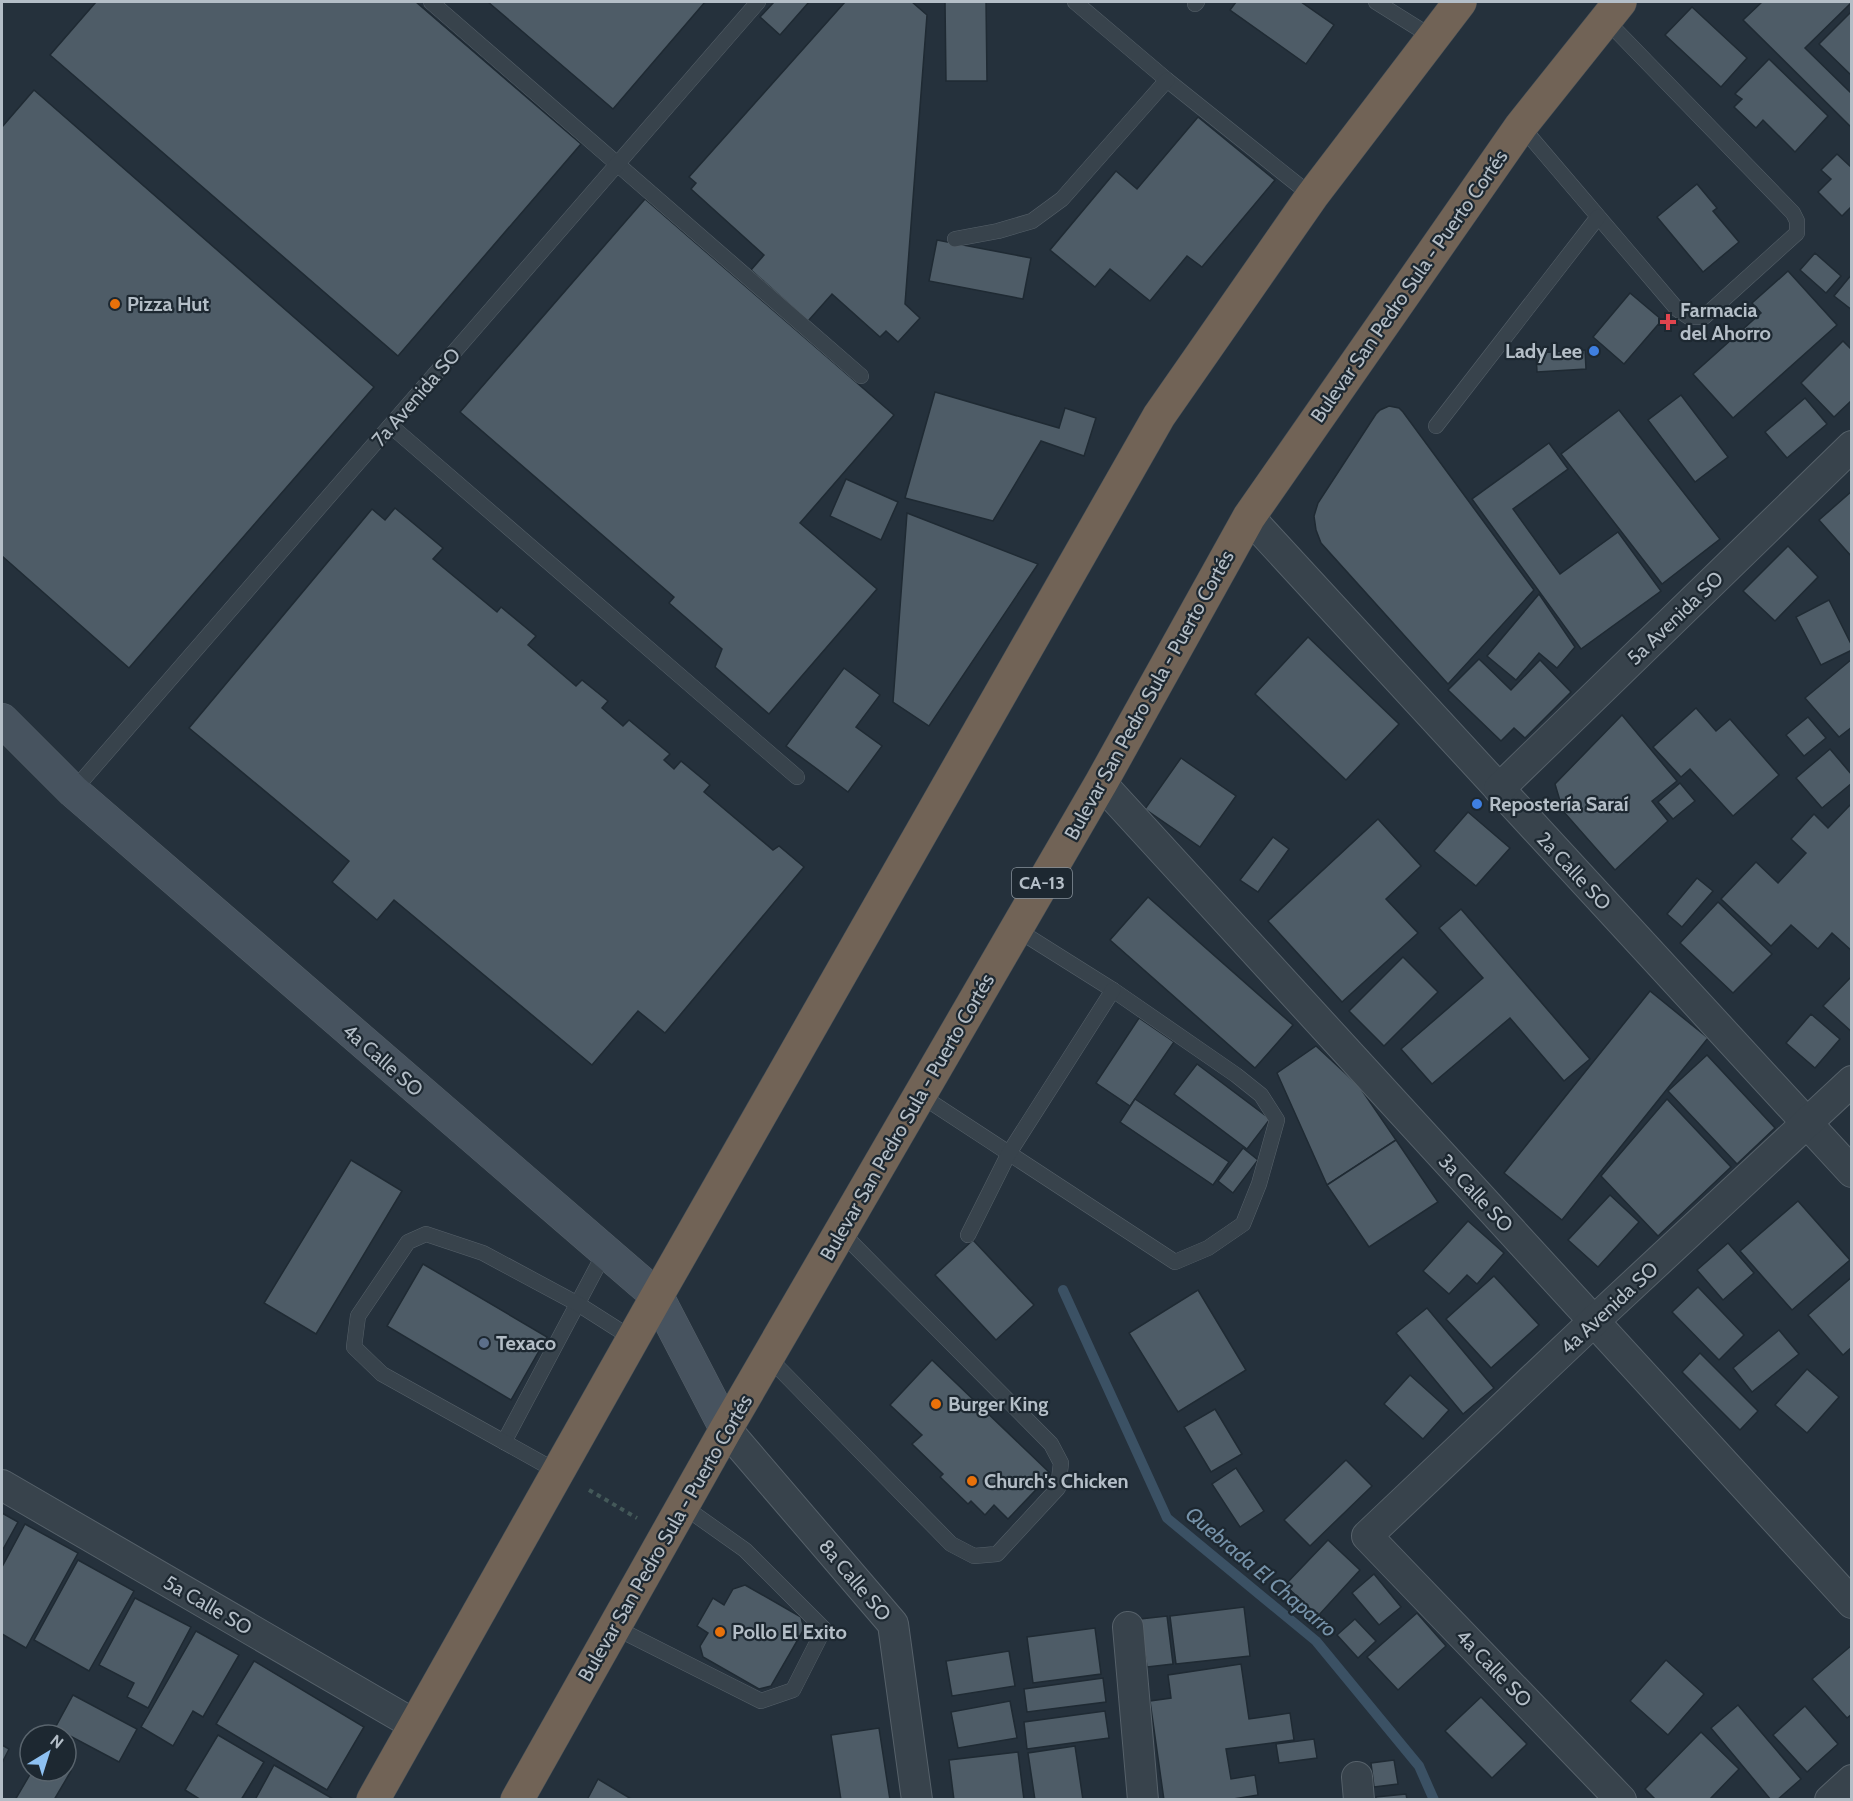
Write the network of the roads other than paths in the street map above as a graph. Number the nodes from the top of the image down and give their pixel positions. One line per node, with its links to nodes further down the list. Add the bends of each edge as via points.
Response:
1 (431, 2): 10 (lane)
2 (758, 2): 10 (lane, 7a Avenida SO)
3 (1376, 2): 7 (lane)
4 (1460, 2): 7 (highway)
5 (1085, 5): 8 (lane)
6 (1612, 10): 9 (highway, Bulevar San Pedro Sula - Puerto Cortés / CA-13); 12 (lane, via 1793,213 1797,233 1704,317 1689,317 1677,309)
7 (1432, 37): 11 (highway)
8 (1167, 80): 11 (lane); 13 (lane, via 1062,199 1032,221)
9 (1521, 126): 12 (lane); 18 (highway, Bulevar San Pedro Sula - Puerto Cortés / CA-13)
10 (619, 164): 14 (lane); 15 (lane, 7a Avenida SO)
11 (1311, 196): 34 (highway, via 1159,416)
12 (1598, 217): 16 (lane)
13 (955, 239)
14 (861, 376)
15 (391, 426): 20 (lane); 23 (lane, 7a Avenida SO)
16 (1436, 426)
17 (1851, 446): 22 (street, 5a Avenida SO)
18 (1249, 517): 21 (highway, Bulevar San Pedro Sula - Puerto Cortés / CA-13); 22 (street, 2a Calle SO)
19 (2, 720): 23 (street, 4a Calle SO)
20 (797, 777)
21 (1101, 783): 24 (highway, Bulevar San Pedro Sula - Puerto Cortés / CA-13); 36 (street, 3a Calle SO)
22 (1499, 789): 28 (street, 2a Calle SO)
23 (73, 791): 33 (street, 4a Calle SO)
24 (1016, 929): 25 (lane); 27 (highway, Bulevar San Pedro Sula - Puerto Cortés / CA-13)
25 (1113, 990): 29 (lane); 29 (lane, via 1236,1075 1261,1095 1277,1120 1243,1224 1208,1248 1175,1262)
26 (1851, 1082): 28 (street, 4a Avenida SO)
27 (920, 1095): 29 (lane); 31 (highway, Bulevar San Pedro Sula - Puerto Cortés / CA-13)
28 (1807, 1123): 30 (street, 2a Calle SO); 36 (street, 4a Avenida SO)
29 (1009, 1153): 32 (lane)
30 (1851, 1172)
31 (840, 1231): 38 (highway, Bulevar San Pedro Sula - Puerto Cortés / CA-13); 38 (lane, via 1051,1444 1061,1463 1058,1488 997,1554 974,1556 951,1544)
32 (968, 1235)
33 (605, 1252): 34 (street, 4a Calle SO); 35 (lane)
34 (657, 1296): 37 (highway); 39 (street, 4a Calle SO)
35 (578, 1304): 37 (lane); 40 (lane); 40 (lane, via 483,1253 426,1234 408,1242 358,1316 354,1347 382,1374)
36 (1594, 1321): 44 (street, 4a Avenida SO); 45 (street, 3a Calle SO)
37 (633, 1339): 41 (highway)
38 (768, 1357): 39 (highway, Bulevar San Pedro Sula - Puerto Cortés / CA-13)
39 (726, 1430): 43 (highway, Bulevar San Pedro Sula - Puerto Cortés / CA-13); 52 (street, 8a Calle SO, via 893,1624)
40 (504, 1442): 41 (lane)
41 (558, 1472): 48 (highway)
42 (2, 1485): 48 (street, 5a Calle SO)
43 (682, 1506): 46 (highway, Bulevar San Pedro Sula - Puerto Cortés / CA-13); 46 (lane, via 745,1550 824,1629 793,1690 761,1701)
44 (1367, 1536): 54 (street, 4a Calle SO)
45 (1851, 1603)
46 (614, 1627): 51 (highway, Bulevar San Pedro Sula - Puerto Cortés / CA-13)
47 (1128, 1627): 53 (street)
48 (415, 1725): 50 (highway)
49 (1851, 1780): 55 (street)
50 (373, 1800)
51 (518, 1800)
52 (917, 1800)
53 (1143, 1800)
54 (1621, 1800)
55 (1830, 1800)

